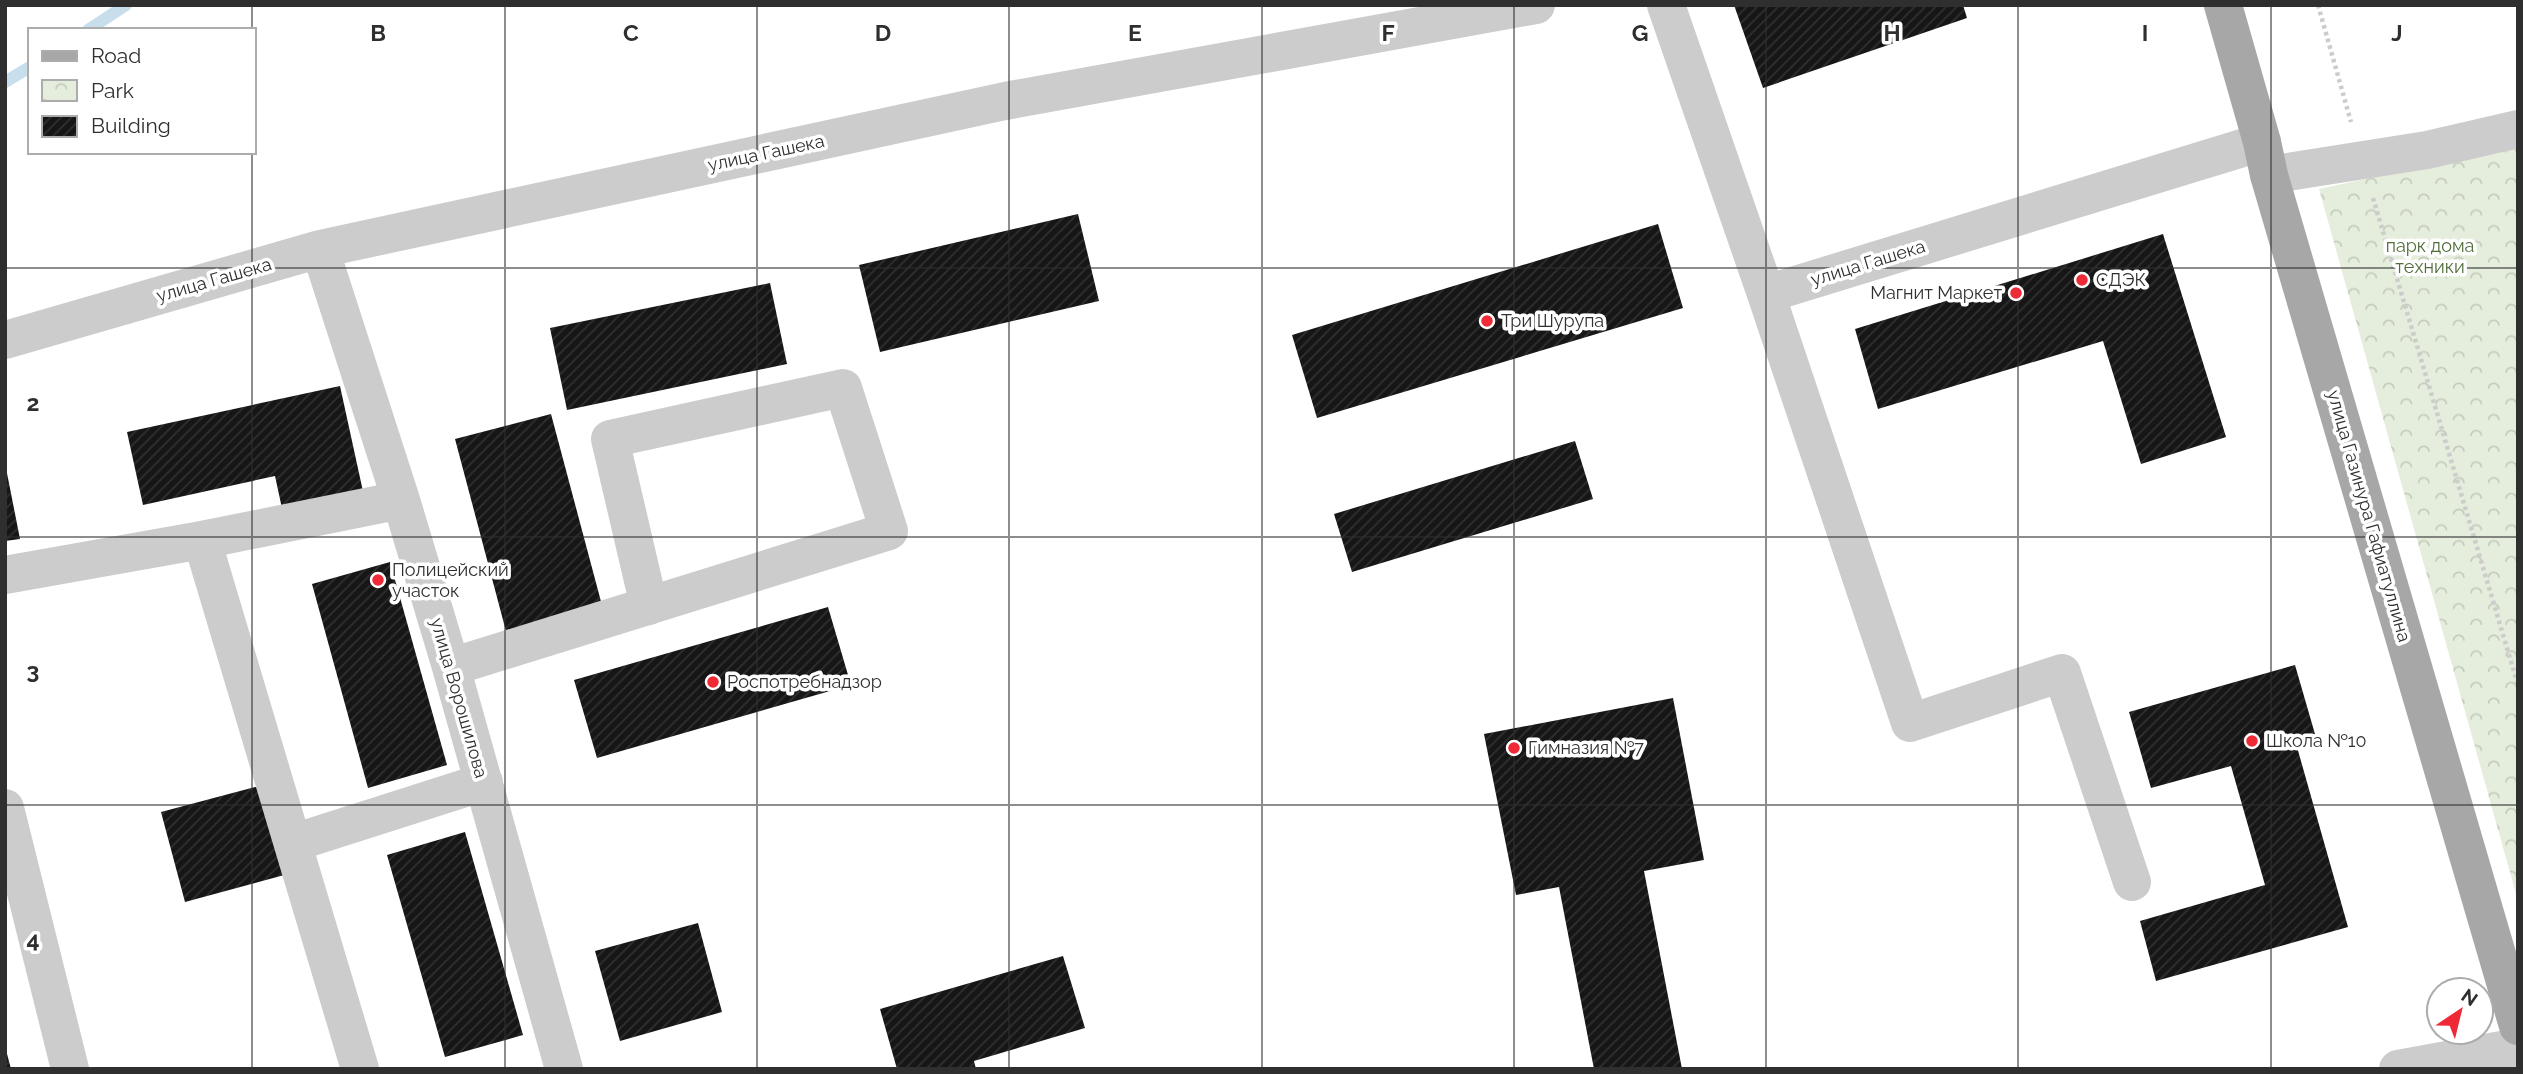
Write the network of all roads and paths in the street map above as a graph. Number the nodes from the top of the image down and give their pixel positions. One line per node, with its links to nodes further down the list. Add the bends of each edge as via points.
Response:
1 (1536, 5): 8 (street, улица Гашека, via 1005,101)
2 (1667, 5): 9 (street)
3 (2223, 5): 6 (main road, улица Газинура Гафиатуллина)
4 (2318, 5): 7 (path)
5 (2518, 129): 7 (street, улица Гашека)
6 (2266, 158): 7 (street, улица Гашека); 9 (street, улица Гашека); 21 (main road, улица Газинура Гафиатуллина)
7 (2362, 160): 16 (path)
8 (320, 249): 10 (street, улица Гашека); 11 (street, улица Ворошилова)
9 (1766, 294): 20 (street, via 1910,723 2062,673)
10 (5, 340)
11 (401, 500): 12 (street); 15 (street, улица Ворошилова)
12 (202, 540): 13 (street); 19 (street)
13 (5, 575)
14 (649, 606): 14 (street, via 889,531 843,388 610,439); 15 (street)
15 (451, 667): 17 (street, улица Ворошилова)
16 (2518, 685)
17 (484, 782): 19 (street); 25 (street, улица Ворошилова)
18 (5, 808): 23 (street)
19 (293, 844): 24 (street)
20 (2132, 883)
21 (2518, 1026)
22 (2518, 1047): 26 (street)
23 (70, 1069)
24 (360, 1069)
25 (564, 1069)
26 (2398, 1069)

